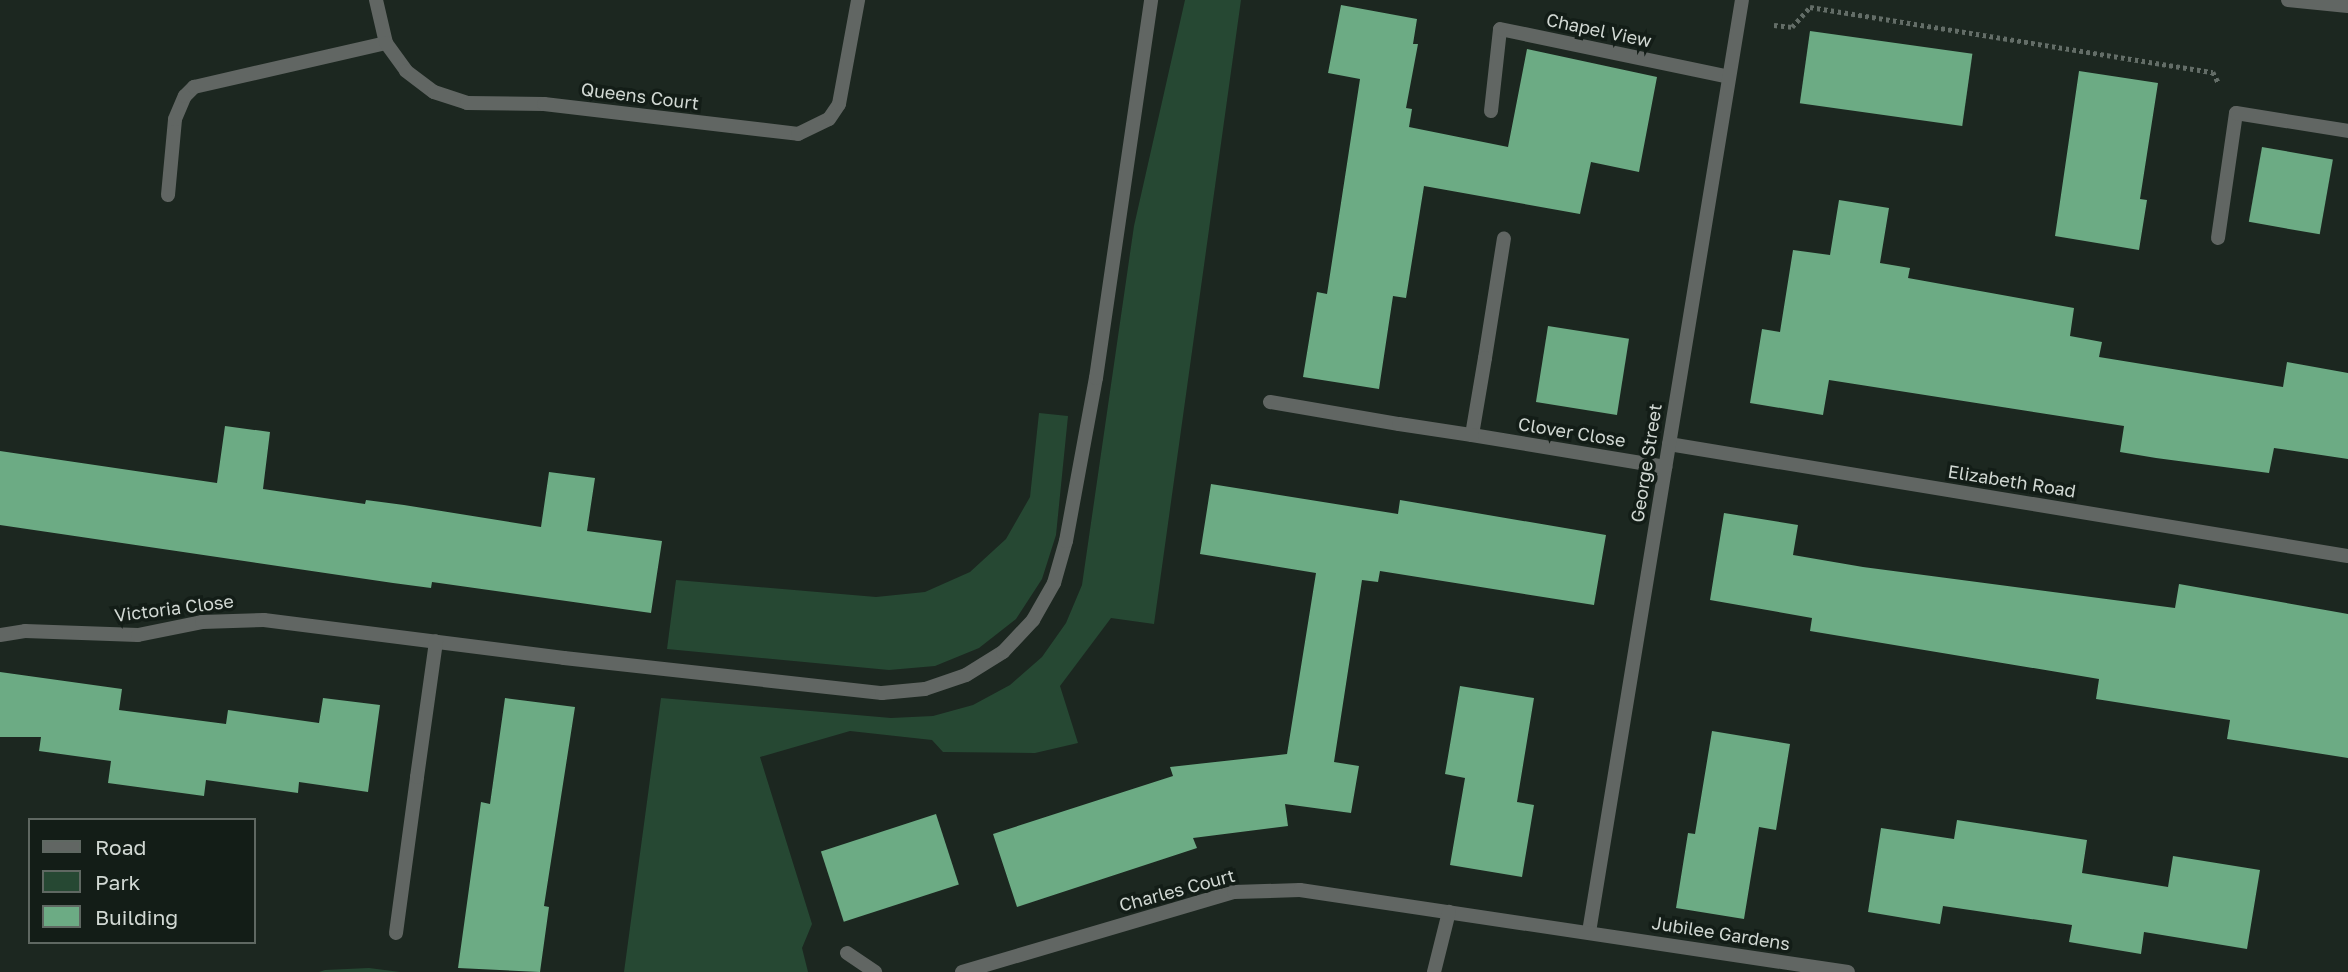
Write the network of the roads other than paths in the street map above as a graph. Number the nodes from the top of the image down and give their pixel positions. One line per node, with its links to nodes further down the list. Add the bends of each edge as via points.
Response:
1 (376, 0): 7 (street, Queens Court)
2 (858, 0): 7 (street, Queens Court, via 839,104 822,124 798,134 544,104 467,103 434,92 406,71)
3 (1151, 0): 20 (street, Victoria Close, via 1096,378 1066,541 1054,583 1033,621 1003,652 966,676 925,690 882,693)
4 (1742, 0): 8 (street, George Street)
5 (2288, 0): 6 (street)
6 (2348, 6)
7 (386, 43): 11 (street, via 194,87 175,119)
8 (1729, 77): 9 (street, Chapel View, via 1500,29); 16 (street, George Street)
9 (1491, 111)
10 (2348, 131): 13 (street, via 2236,113)
11 (168, 195)
12 (1504, 238): 15 (street)
13 (2218, 238)
14 (1270, 402): 15 (street, Clover Close)
15 (1472, 435): 17 (street, Clover Close)
16 (1669, 444): 17 (street, George Street); 18 (street, Elizabeth Road)
17 (1665, 467): 22 (street, George Street)
18 (2348, 556)
19 (0, 635): 20 (street, Victoria Close, via 25,631 138,635 202,622 264,620)
20 (436, 641): 23 (street)
21 (1449, 912): 22 (street, Charles Court); 26 (street, Charles Court, via 1300,890 1234,892); 27 (street)
22 (1589, 932): 28 (street, Jubilee Gardens)
23 (396, 933)
24 (846, 953): 25 (street)
25 (875, 972)
26 (962, 972)
27 (1434, 972)
28 (1848, 972)

